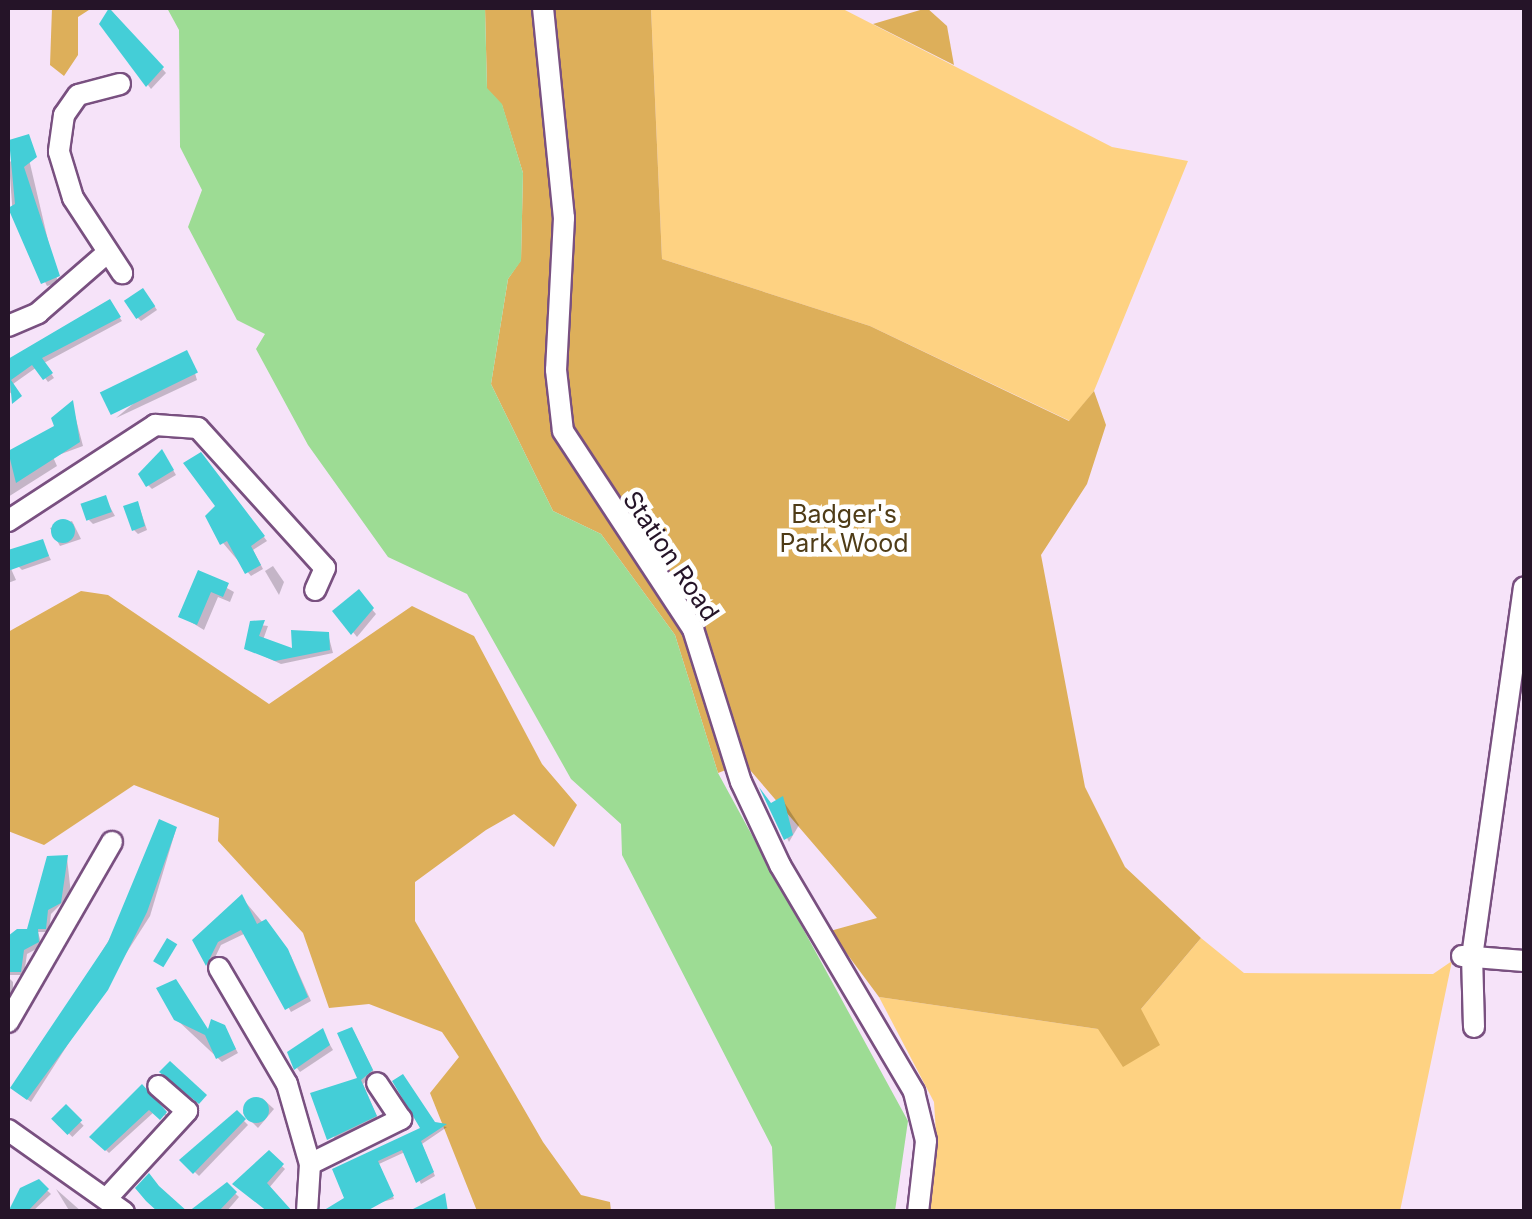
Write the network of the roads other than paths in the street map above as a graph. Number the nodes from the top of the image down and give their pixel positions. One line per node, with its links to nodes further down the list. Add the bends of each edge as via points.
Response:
1 (543, 8): 21 (street, Station Road, via 564,218 556,370 563,431 694,629 772,849 914,1092 926,1141)
2 (120, 84): 3 (street, via 78,94 58,152)
3 (107, 253): 4 (street); 5 (street, via 38,312)
4 (122, 273)
5 (8, 326)
6 (8, 522): 8 (street, via 155,425 198,428 325,568)
7 (1524, 588): 10 (street)
8 (316, 590)
9 (112, 842): 13 (street)
10 (1465, 956): 11 (street); 14 (street)
11 (1524, 961)
12 (219, 968): 18 (street, via 287,1084)
13 (8, 1022)
14 (1474, 1026)
15 (377, 1083): 18 (street, via 400,1119)
16 (158, 1086): 19 (street, via 187,1111)
17 (8, 1130): 19 (street)
18 (310, 1164): 20 (street)
19 (116, 1204)
20 (307, 1212)
21 (918, 1212)

